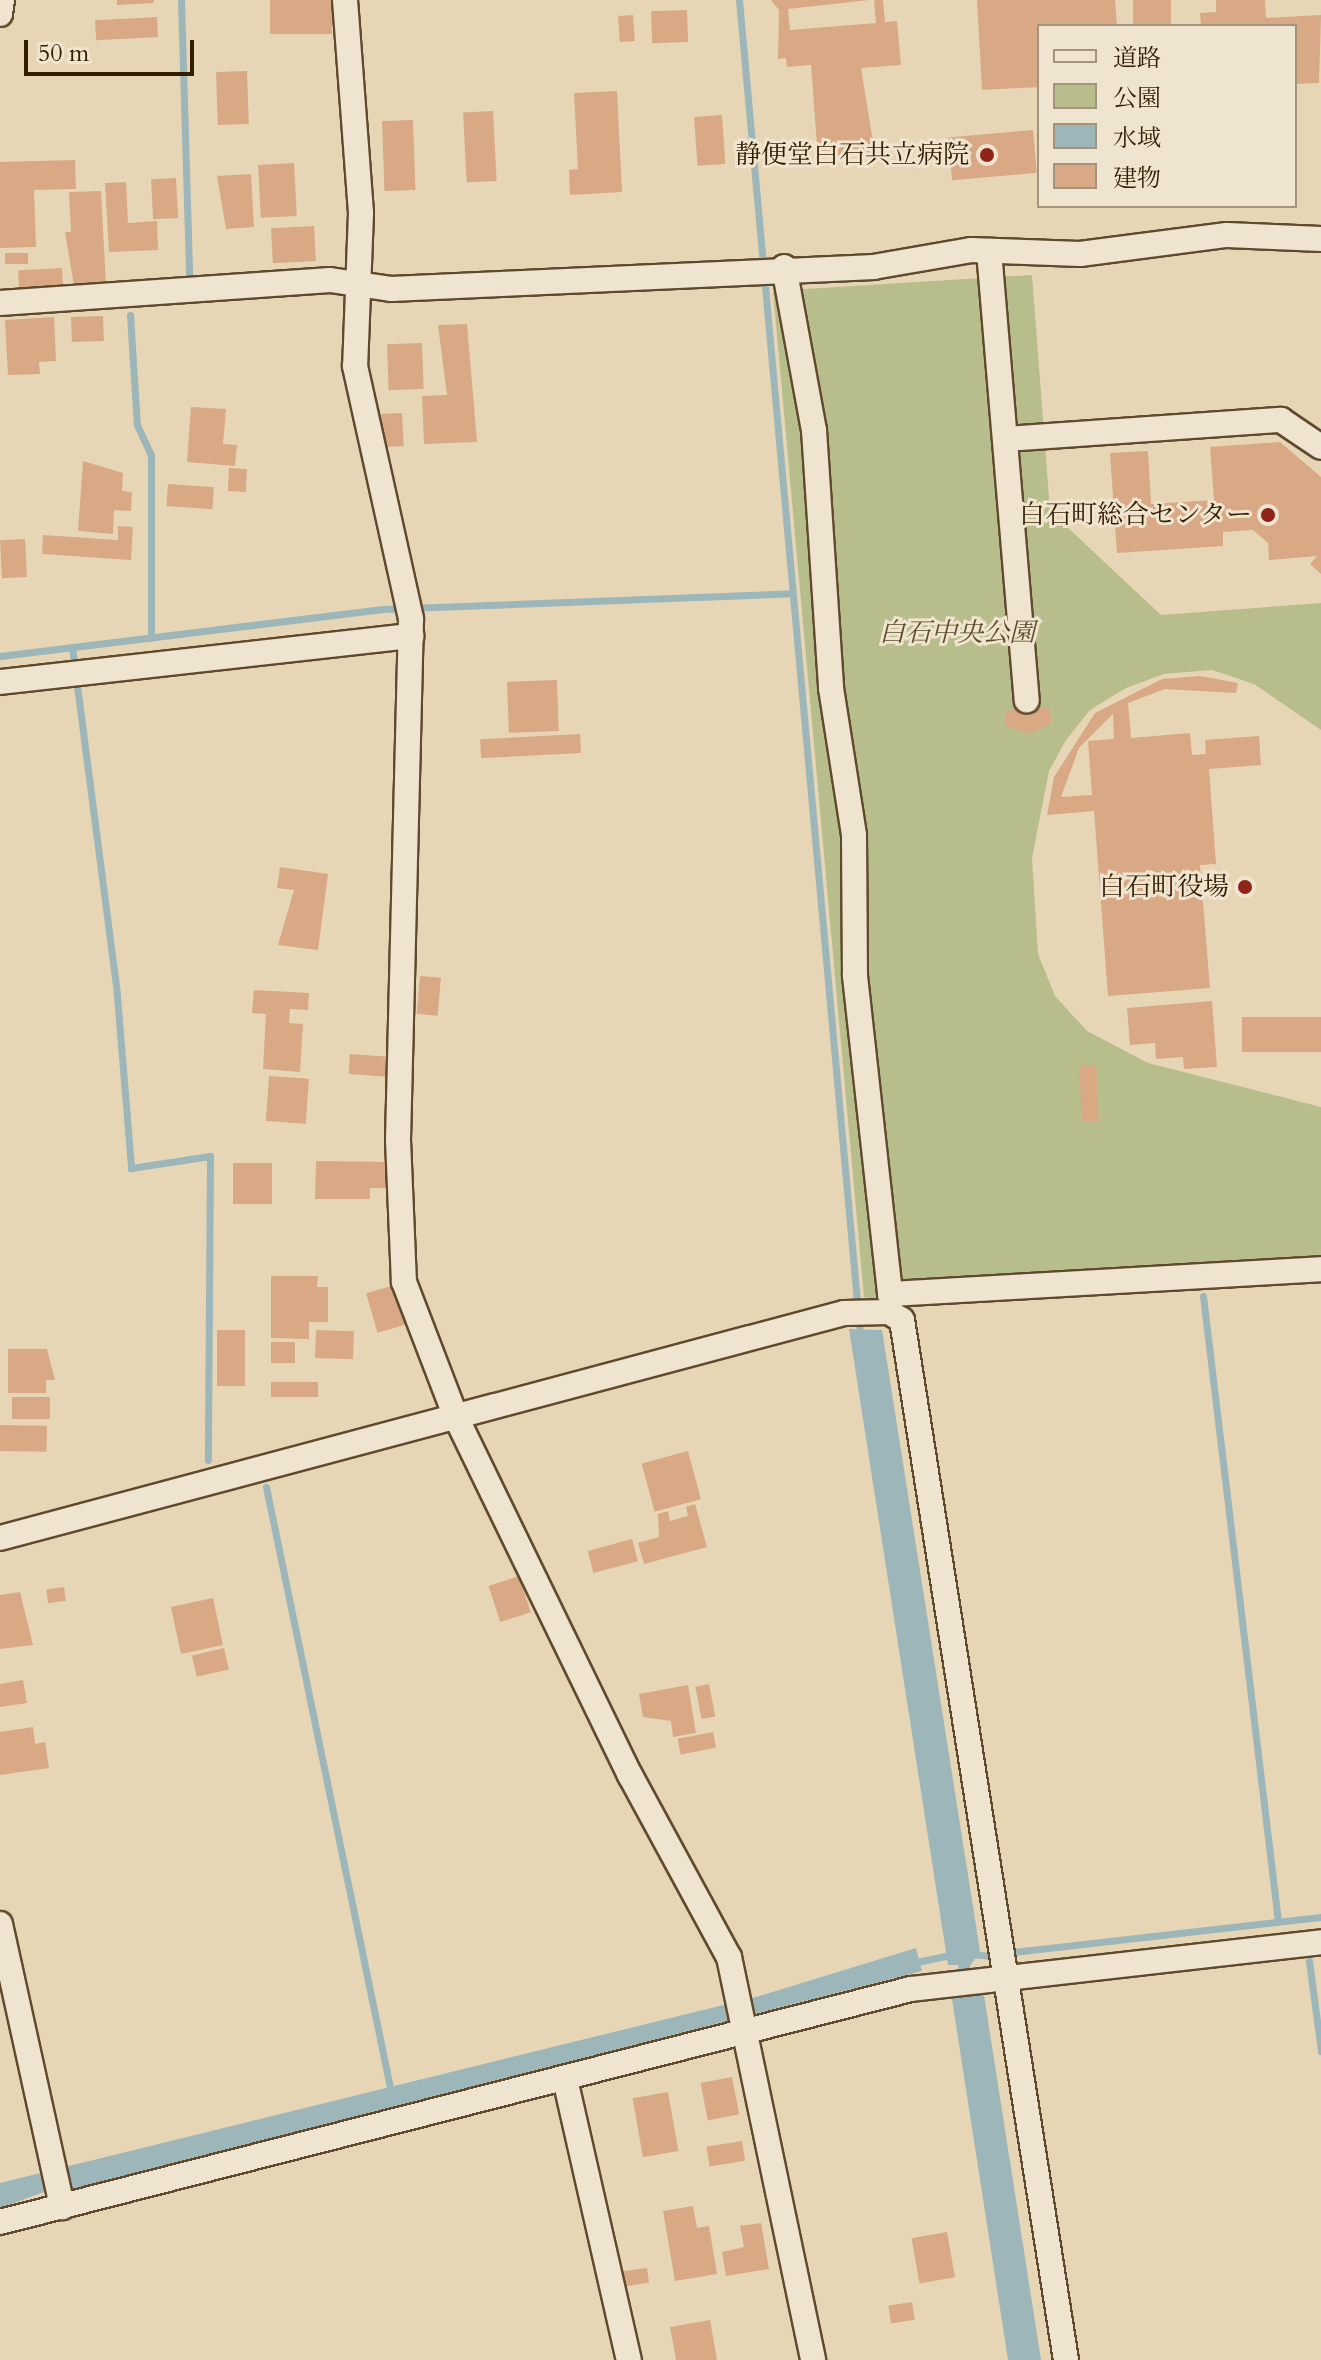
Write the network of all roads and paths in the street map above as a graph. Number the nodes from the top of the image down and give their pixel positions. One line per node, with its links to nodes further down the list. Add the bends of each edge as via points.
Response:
1 (2, 0): 3 (street)
2 (345, 0): 7 (street, via 361,213)
3 (0, 14)
4 (1321, 239): 5 (street, via 1227,235 1114,252)
5 (989, 251): 6 (street, via 907,265); 9 (street)
6 (784, 267): 7 (street, via 392,289); 14 (street, via 814,430 831,688 854,835 855,976 890,1294)
7 (359, 284): 8 (street, via 330,280); 11 (street, via 360,411)
8 (0, 303)
9 (1006, 439): 10 (street, via 1281,420); 13 (street)
10 (1321, 447)
11 (410, 619): 12 (street); 15 (street, via 399,1252)
12 (0, 682)
13 (1027, 700)
14 (1321, 1269)
15 (455, 1415): 16 (street); 19 (street, via 844,1313 870,1310 902,1320); 20 (street, via 630,1775 729,1957)
16 (0, 1538)
17 (0, 1924): 22 (street)
18 (1321, 1942): 19 (street)
19 (1006, 1974): 20 (street); 26 (street)
20 (744, 2015): 21 (street); 25 (street)
21 (565, 2079): 22 (street); 24 (street)
22 (58, 2189): 23 (street)
23 (0, 2222)
24 (629, 2360)
25 (813, 2360)
26 (1066, 2360)

